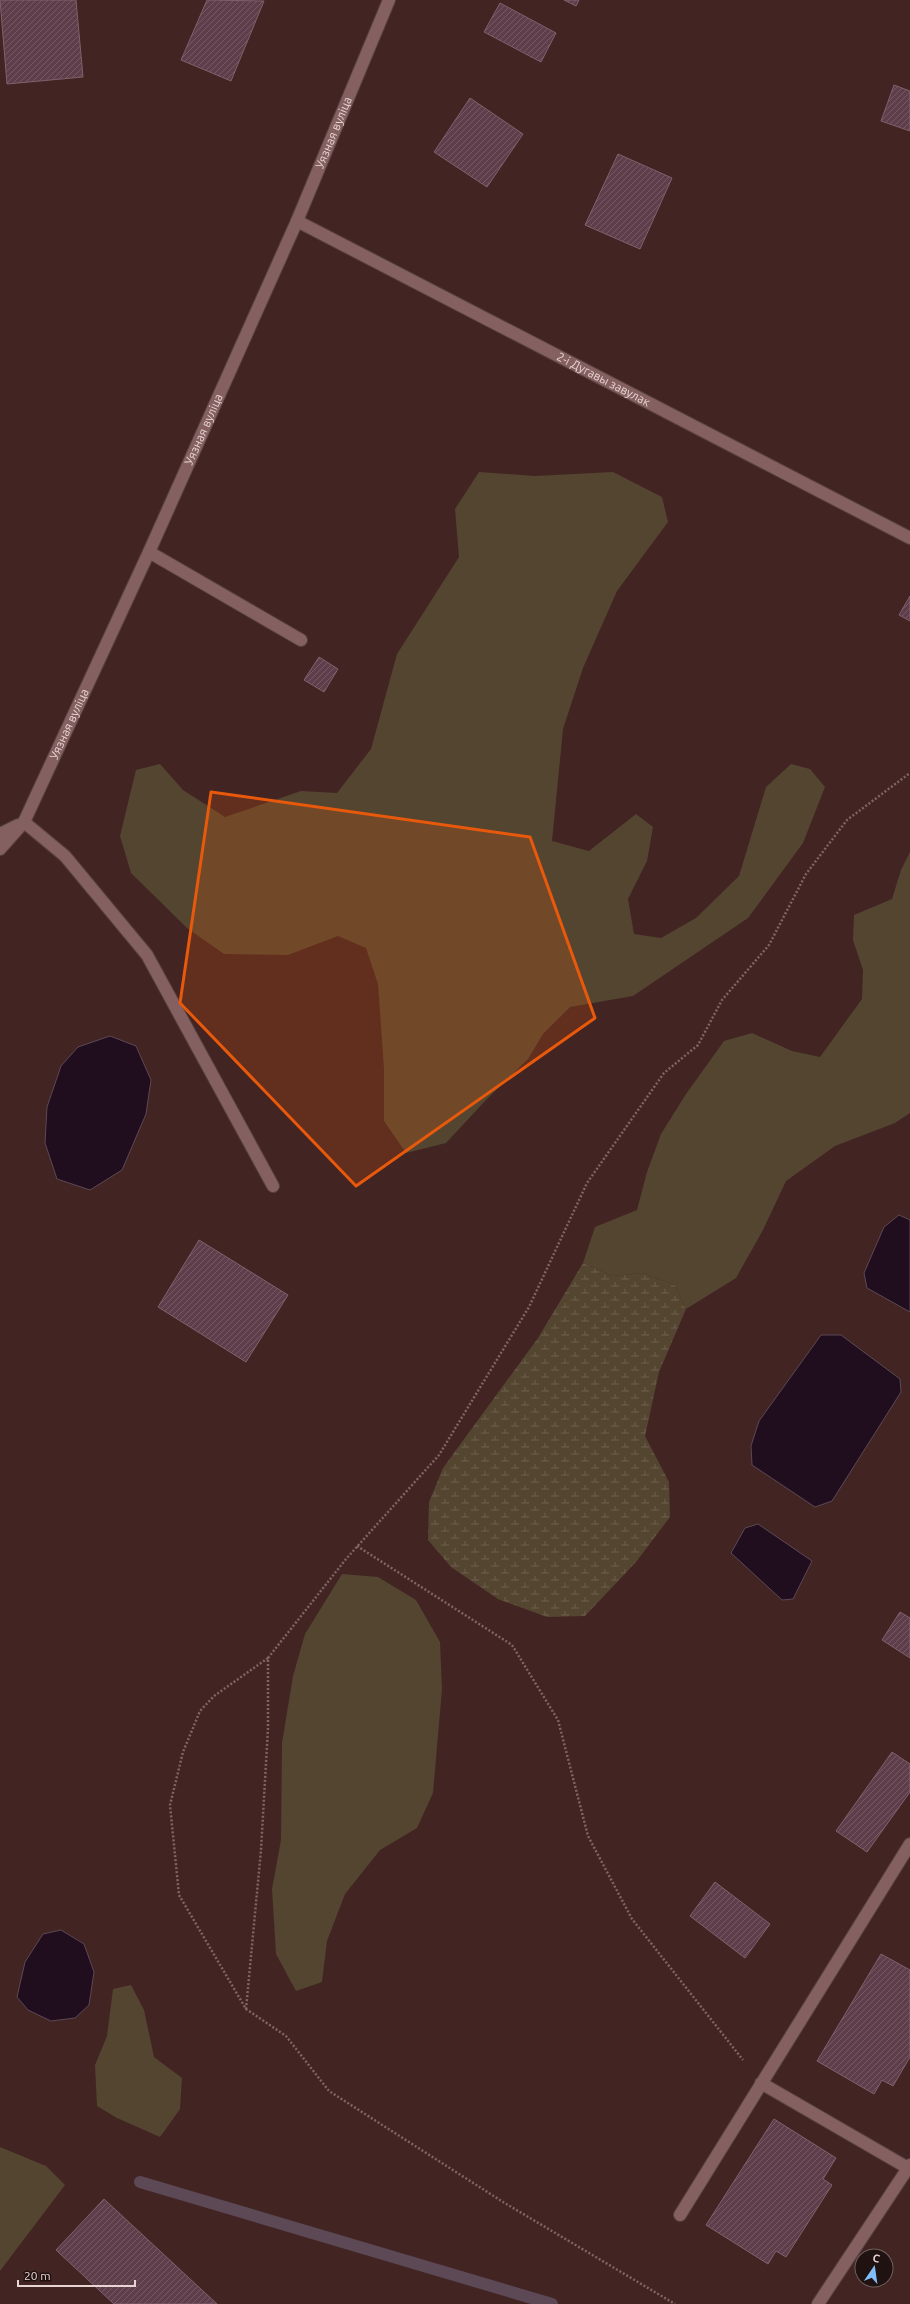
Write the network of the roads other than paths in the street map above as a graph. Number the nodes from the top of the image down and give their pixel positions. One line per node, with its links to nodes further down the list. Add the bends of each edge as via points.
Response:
1 (389, 0): 2 (street, Уязная вуліца)
2 (297, 221): 3 (street, 2-і Дугавы завулак); 4 (street, Уязная вуліца)
3 (910, 538)
4 (149, 552): 5 (street); 6 (street, Уязная вуліца)
5 (301, 640)
6 (24, 822): 7 (street); 8 (street, Уязная вуліца); 9 (street, via 65,856 147,954)
7 (0, 834)
8 (0, 849)
9 (273, 1186)
10 (910, 1844): 11 (street)
11 (761, 2083): 12 (street); 13 (street)
12 (909, 2167): 14 (street)
13 (680, 2215)
14 (818, 2304)

